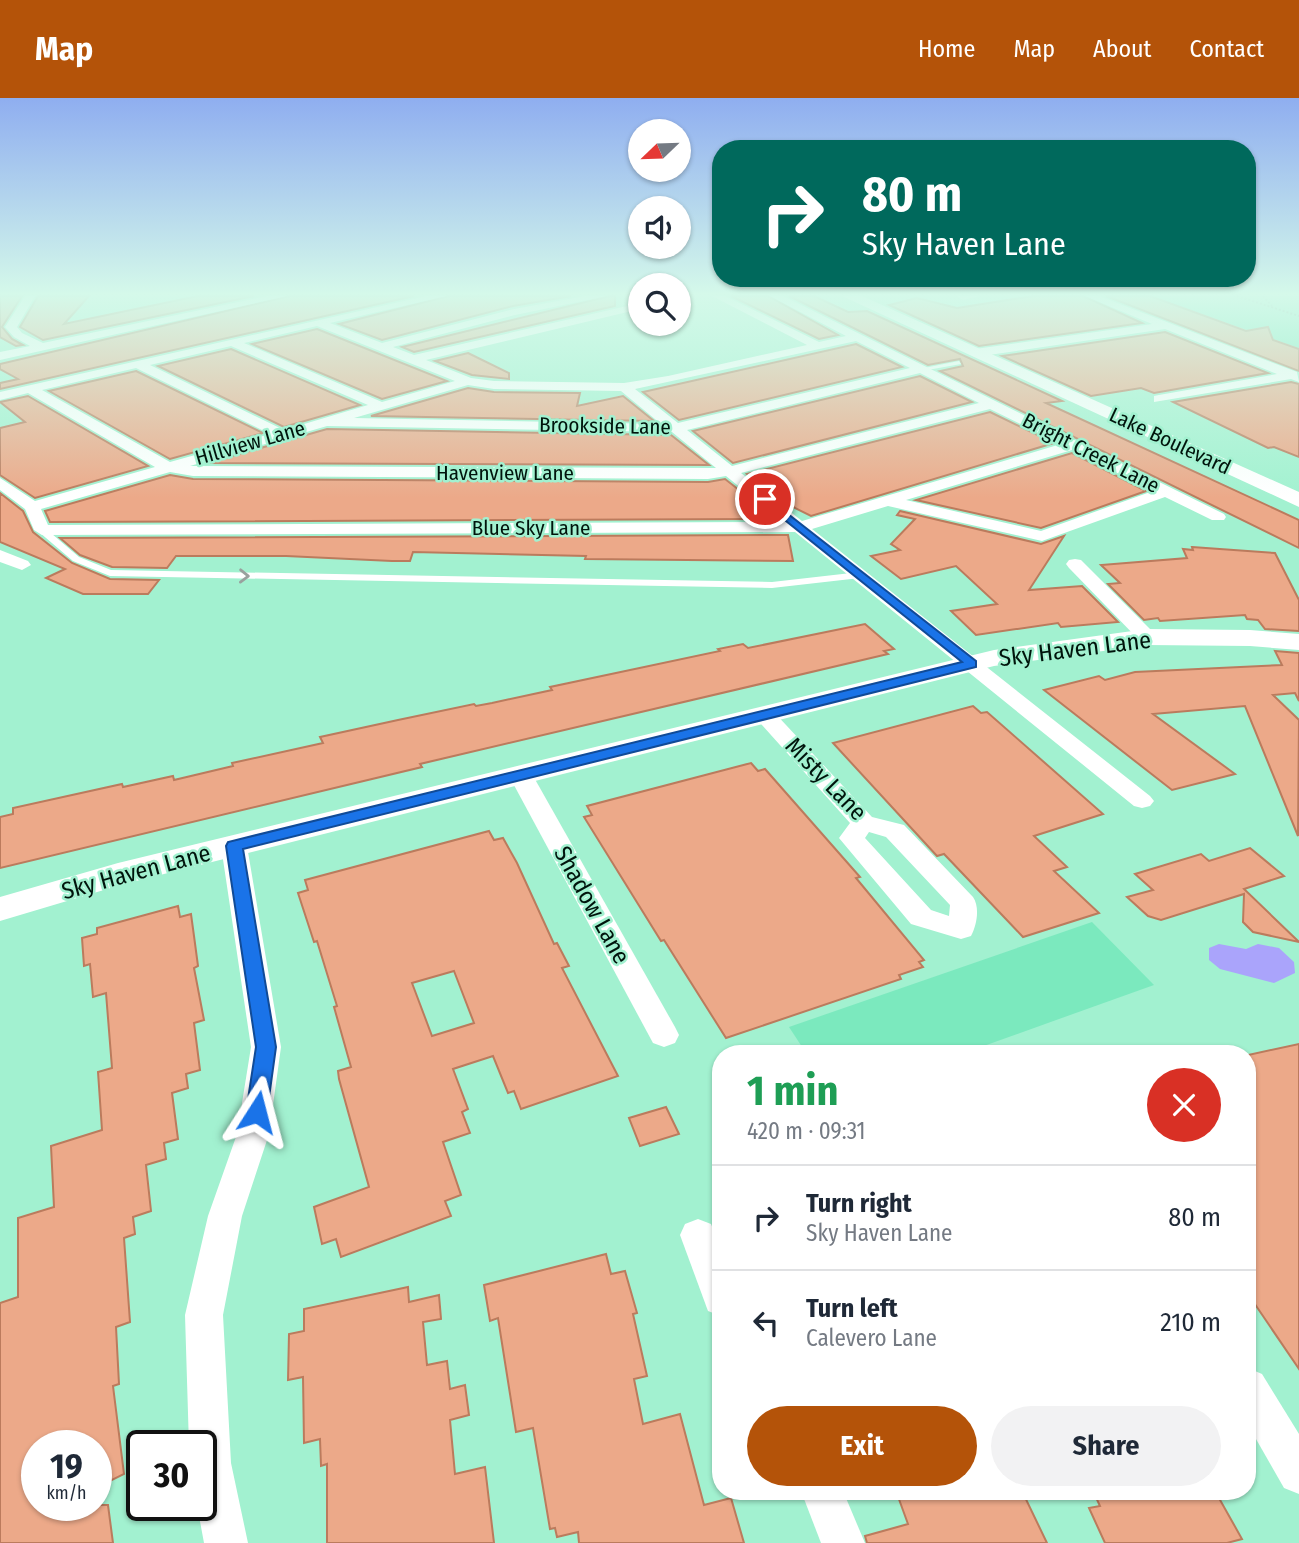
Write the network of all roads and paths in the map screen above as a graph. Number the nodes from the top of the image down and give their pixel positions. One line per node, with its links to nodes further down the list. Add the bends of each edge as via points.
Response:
1 (283, 363): 17 (street)
2 (425, 363): 11 (street)
3 (741, 363): 12 (street)
4 (911, 363): 9 (street, Bright Creek Lane)
5 (945, 363): 9 (lane)
6 (980, 363): 27 (main road, Lake Boulevard)
7 (1261, 363): 10 (street)
8 (138, 364): 13 (street); 20 (street)
9 (922, 369): 16 (street, Bright Creek Lane); 19 (street, Brookside Lane)
10 (1296, 377): 15 (street)
11 (468, 381): 12 (street); 17 (street, Hillview Lane)
12 (624, 387): 19 (street)
13 (30, 389): 14 (street); 22 (street, Havenview Lane)
14 (0, 396)
15 (1160, 400)
16 (992, 404): 21 (street, Bright Creek Lane); 23 (street, Havenview Lane)
17 (381, 405): 18 (street, Hillview Lane)
18 (323, 422): 19 (street, Brookside Lane); 20 (street, Hillview Lane)
19 (677, 428): 23 (street)
20 (281, 434): 22 (street, Hillview Lane)
21 (1074, 445): 25 (street, Bright Creek Lane); 26 (street, Blue Sky Lane)
22 (167, 467): 23 (street, Havenview Lane, via 193,471); 28 (street, Hillview Lane)
23 (731, 471): 30 (street)
24 (0, 483): 28 (street)
25 (1167, 491): 26 (street, via 1042,536); 29 (street, Bright Creek Lane)
26 (887, 500): 30 (street, Blue Sky Lane)
27 (1299, 500)
28 (32, 507): 31 (street)
29 (1218, 517)
30 (799, 527): 31 (street, Blue Sky Lane); 35 (street)
31 (42, 530): 35 (lane, one-way to 35, via 76,559 110,573 772,585)
32 (0, 555): 34 (street)
33 (1075, 564): 36 (street)
34 (22, 565)
35 (860, 575): 38 (street)
36 (1147, 637): 37 (street, Sky Haven Lane); 38 (street, Sky Haven Lane)
37 (1299, 642)
38 (972, 664): 39 (street, Sky Haven Lane); 41 (street)
39 (764, 715): 40 (street, Sky Haven Lane); 42 (street, Misty Lane)
40 (520, 774): 43 (street, Sky Haven Lane); 45 (street, Shadow Lane)
41 (1142, 801)
42 (863, 822): 42 (street, Misty Lane, via 851,838 921,917 961,929 964,903 895,831)
43 (234, 846): 44 (street, Sky Haven Lane); 51 (street, via 266,1047 253,1134 225,1216 204,1315 210,1463)
44 (0, 909)
45 (664, 1035)
46 (698, 1235): 47 (street)
47 (712, 1273)
48 (1256, 1401): 49 (street)
49 (1299, 1473)
50 (826, 1500): 52 (street)
51 (226, 1543)
52 (843, 1543)

